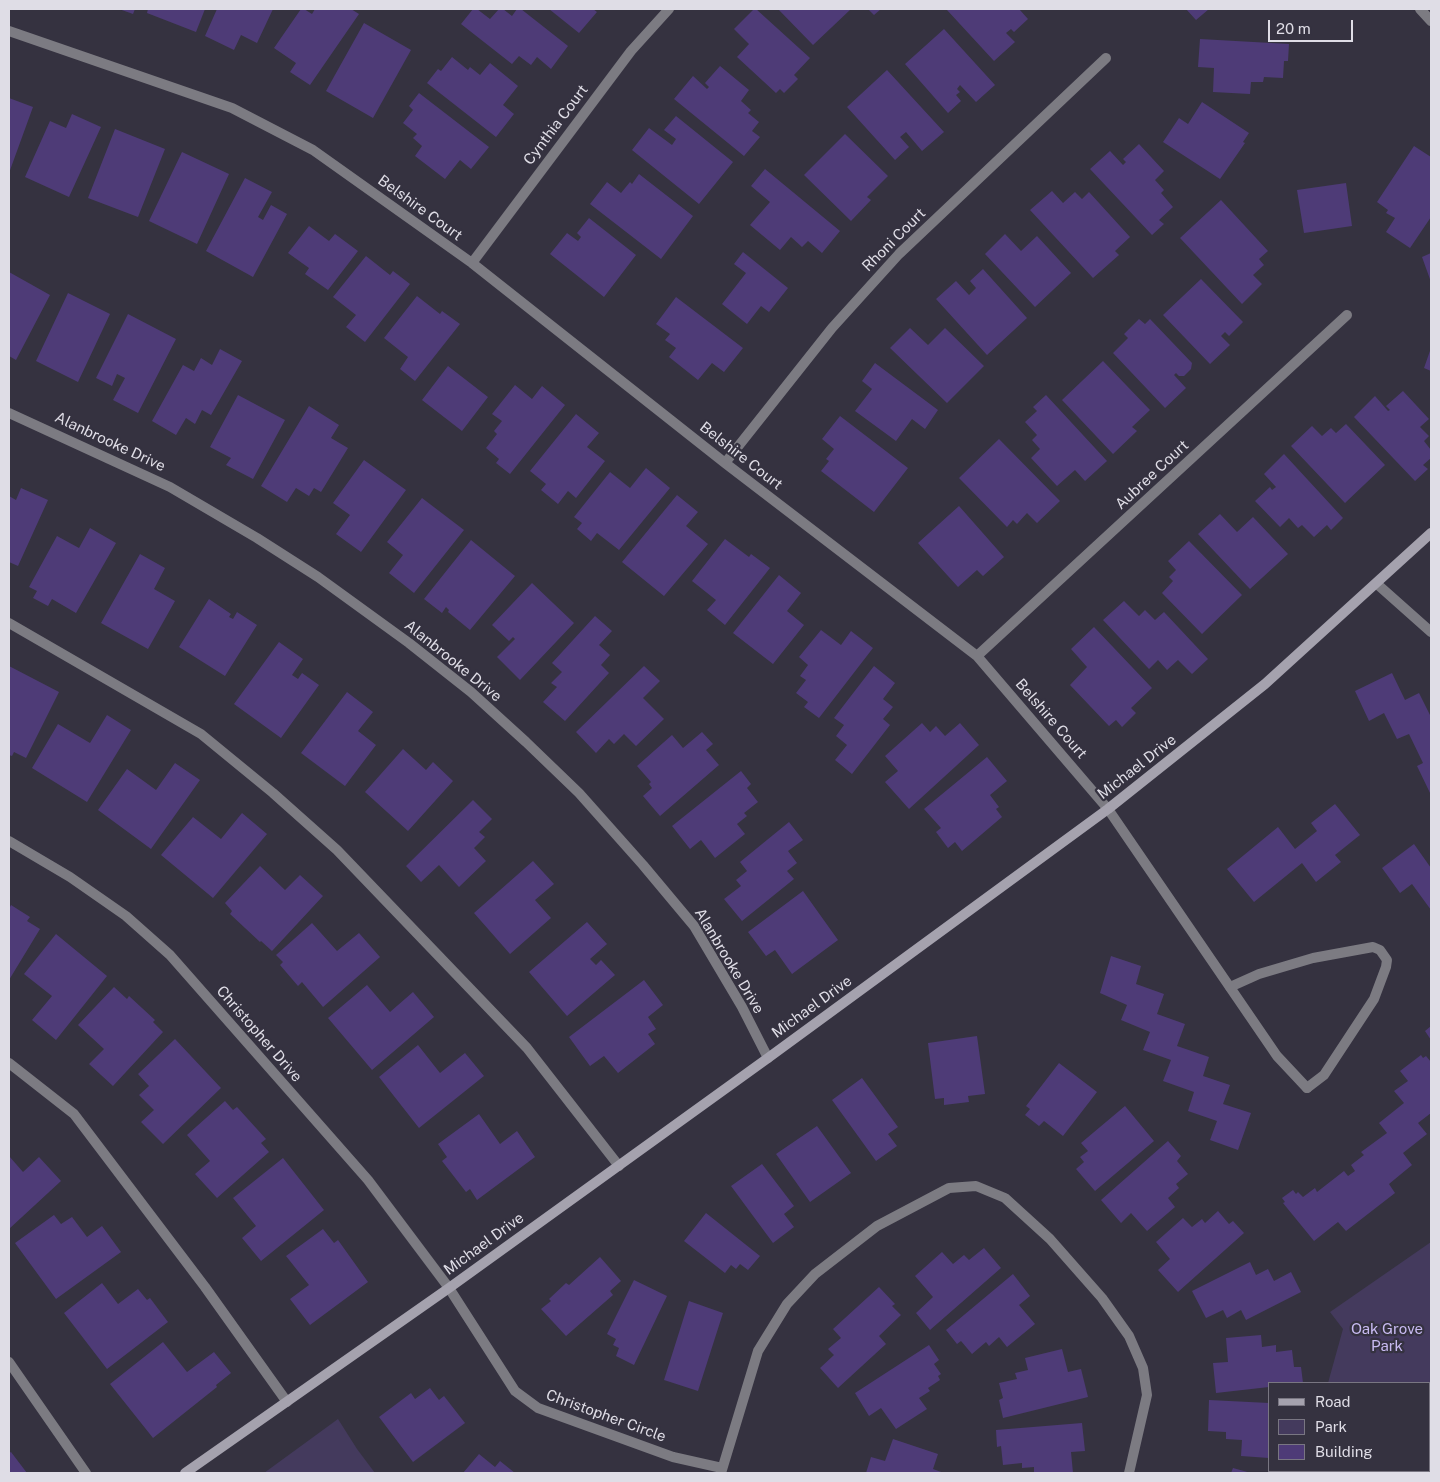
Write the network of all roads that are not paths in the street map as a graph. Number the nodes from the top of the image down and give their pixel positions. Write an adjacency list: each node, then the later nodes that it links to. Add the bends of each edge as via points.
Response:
1 (669, 9): 6 (street, Cynthia Court, via 631,51)
2 (1420, 9): 3 (street)
3 (1431, 20)
4 (9, 31): 6 (street, Belshire Court, via 232,108 313,150)
5 (1106, 58): 9 (street, Rhoni Court, via 899,254 832,328)
6 (472, 263): 9 (street, Belshire Court)
7 (1347, 315): 14 (street, Aubree Court)
8 (9, 413): 18 (street, Alanbrooke Drive, via 170,486 257,538 318,577 471,692 579,793 694,926)
9 (725, 463): 14 (street, Belshire Court)
10 (1431, 533): 11 (street, Michael Drive)
11 (1377, 584): 13 (street); 15 (street, Michael Drive, via 1265,684)
12 (9, 623): 20 (street, via 201,734 337,850 527,1048)
13 (1431, 632)
14 (977, 656): 15 (street, Belshire Court)
15 (1108, 809): 17 (street, Belshire Court); 18 (street, Michael Drive)
16 (9, 842): 21 (street, Christopher Drive, via 70,877 126,916 170,956 368,1180)
17 (1230, 987): 17 (street, Belshire Court, via 1277,1056 1307,1088 1324,1075 1374,999 1387,960 1380,950 1373,947 1313,958 1259,974)
18 (768, 1058): 20 (street, Michael Drive)
19 (9, 1063): 23 (street, via 74,1114)
20 (618, 1166): 21 (street, Michael Drive)
21 (449, 1288): 23 (street, Michael Drive); 24 (street, Christopher Circle, via 515,1391 538,1408 673,1457)
22 (9, 1362): 25 (street)
23 (287, 1402): 26 (street, Michael Drive)
24 (722, 1471): 27 (street, Christopher Circle, via 758,1351 786,1304 815,1274 877,1226 949,1188 976,1186 1005,1198 1050,1240 1102,1298 1130,1336 1143,1368 1147,1395)
25 (86, 1473)
26 (185, 1473)
27 (1130, 1473)

